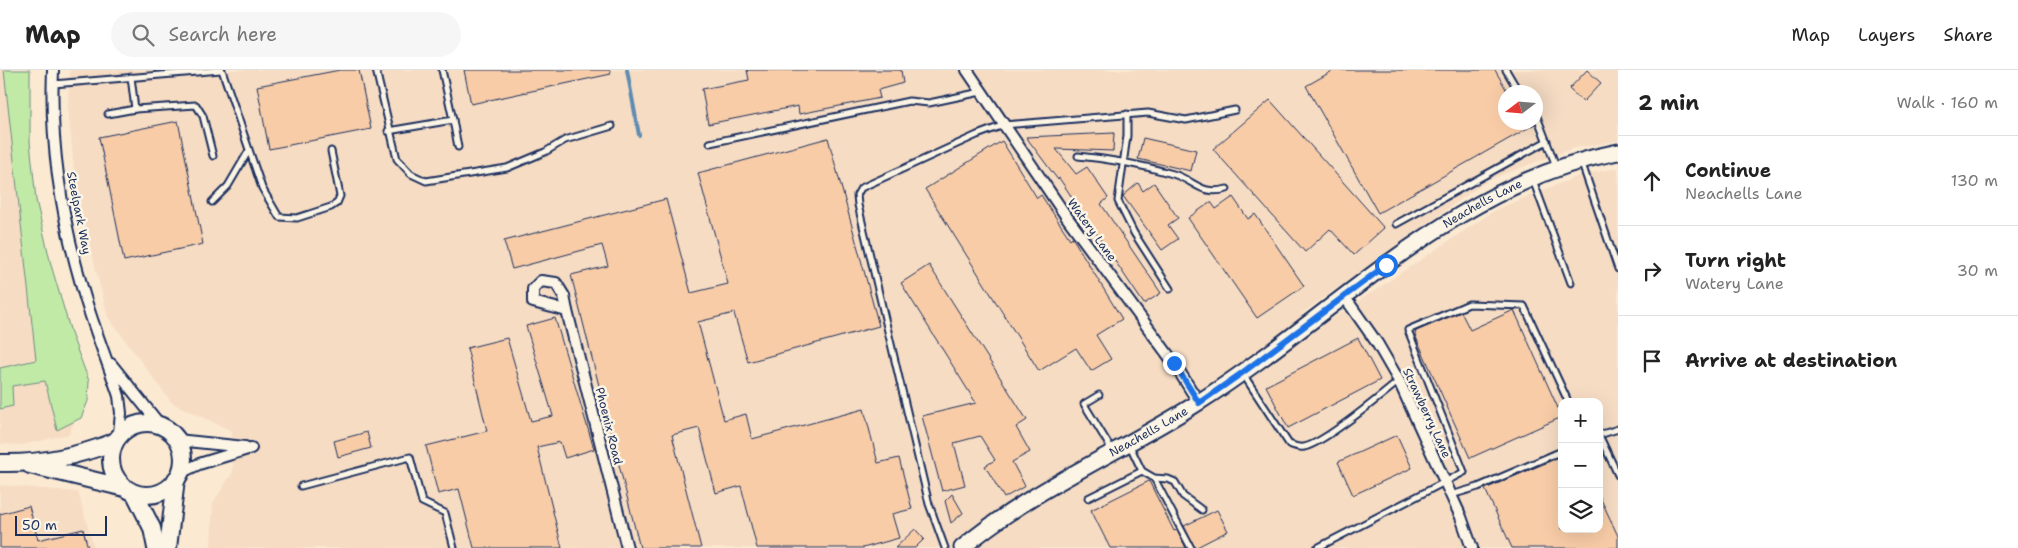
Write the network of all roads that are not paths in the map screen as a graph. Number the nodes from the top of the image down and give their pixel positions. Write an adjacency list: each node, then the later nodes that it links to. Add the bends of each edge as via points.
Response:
1 (53, 70): 8 (street, Steelpark Way)
2 (222, 70): 7 (lane); 24 (lane)
3 (376, 70): 18 (lane)
4 (442, 70): 15 (lane)
5 (967, 70): 10 (street, Watery Lane)
6 (1506, 70): 9 (lane)
7 (132, 78): 8 (lane); 11 (lane)
8 (53, 84): 40 (street, Steelpark Way, via 56,151 64,208 80,280)
9 (1515, 85)
10 (981, 92): 16 (street, Watery Lane); 21 (lane, via 928,103 909,101)
11 (135, 109): 13 (lane); 26 (lane, via 196,105 201,111)
12 (1235, 110): 14 (lane, via 1186,120 1148,113)
13 (108, 114)
14 (1127, 114): 16 (lane); 29 (lane)
15 (453, 120): 18 (lane); 22 (lane)
16 (1004, 125): 45 (street, Watery Lane, via 1174,363); 70 (lane, via 862,188 857,195 929,504)
17 (612, 126): 18 (lane, via 564,140 507,168 426,180 404,168 393,149)
18 (388, 130)
19 (1543, 130): 20 (lane)
20 (1547, 140): 30 (lane); 34 (lane)
21 (710, 143)
22 (458, 148)
23 (330, 151): 24 (lane, via 340,196 337,203 297,218 284,219 268,200)
24 (248, 152): 33 (lane, via 228,186)
25 (1618, 152): 28 (street, Neachells Lane)
26 (213, 156)
27 (1078, 156): 29 (lane)
28 (1581, 161): 30 (street, Neachells Lane); 35 (lane)
29 (1122, 162): 32 (lane, via 1175,174 1206,191); 37 (lane, via 1118,201 1134,233)
30 (1557, 169): 31 (street, Neachells Lane)
31 (1532, 178): 36 (lane); 38 (street, Neachells Lane, via 1462,213)
32 (1227, 189)
33 (212, 202)
34 (1396, 224)
35 (1618, 269)
36 (1571, 283)
37 (1170, 289)
38 (1344, 296): 41 (street, Neachells Lane); 42 (street, Strawberry Lane)
39 (567, 311): 69 (street, Phoenix Road)
40 (106, 357): 46 (street, Steelpark Way); 48 (street, Steelpark Way, via 119,396 121,413)
41 (1242, 373): 42 (lane, via 1289,444 1296,447 1312,444 1372,404); 45 (street, Neachells Lane)
42 (1399, 381): 59 (street, Strawberry Lane)
43 (1099, 395): 51 (lane, via 1084,404)
44 (1567, 398): 59 (lane, via 1524,306 1469,304 1408,330 1464,472)
45 (1199, 403): 50 (street, Neachells Lane)
46 (160, 424): 48 (main road, via 145,422 131,425); 49 (main road)
47 (1618, 429): 56 (lane, via 1599,435)
48 (116, 438): 54 (main road, via 85,452); 61 (main road, via 111,452 112,465 117,479)
49 (177, 440): 57 (main road, via 182,452); 57 (street, via 251,448 199,464)
50 (1129, 444): 51 (street, Neachells Lane); 55 (lane)
51 (1113, 452): 65 (street, Neachells Lane, via 1020,506)
52 (1558, 453): 62 (lane)
53 (0, 463): 54 (main road)
54 (23, 464): 61 (main road)
55 (1142, 471): 58 (lane); 63 (lane)
56 (1618, 475)
57 (177, 477): 61 (main road, via 165,490 149,496); 67 (main road)
58 (1154, 478): 64 (lane, via 1175,482 1183,496); 71 (lane)
59 (1444, 481): 62 (street, Strawberry Lane); 72 (lane)
60 (301, 486): 68 (lane, via 410,457 422,502 445,513)
61 (130, 491): 66 (main road, via 152,528)
62 (1451, 495): 73 (street, Strawberry Lane)
63 (1088, 498)
64 (1202, 510)
65 (969, 546)
66 (156, 548)
67 (168, 548)
68 (454, 548)
69 (627, 548)
70 (945, 548)
71 (1191, 548)
72 (1317, 548)
73 (1472, 548)

